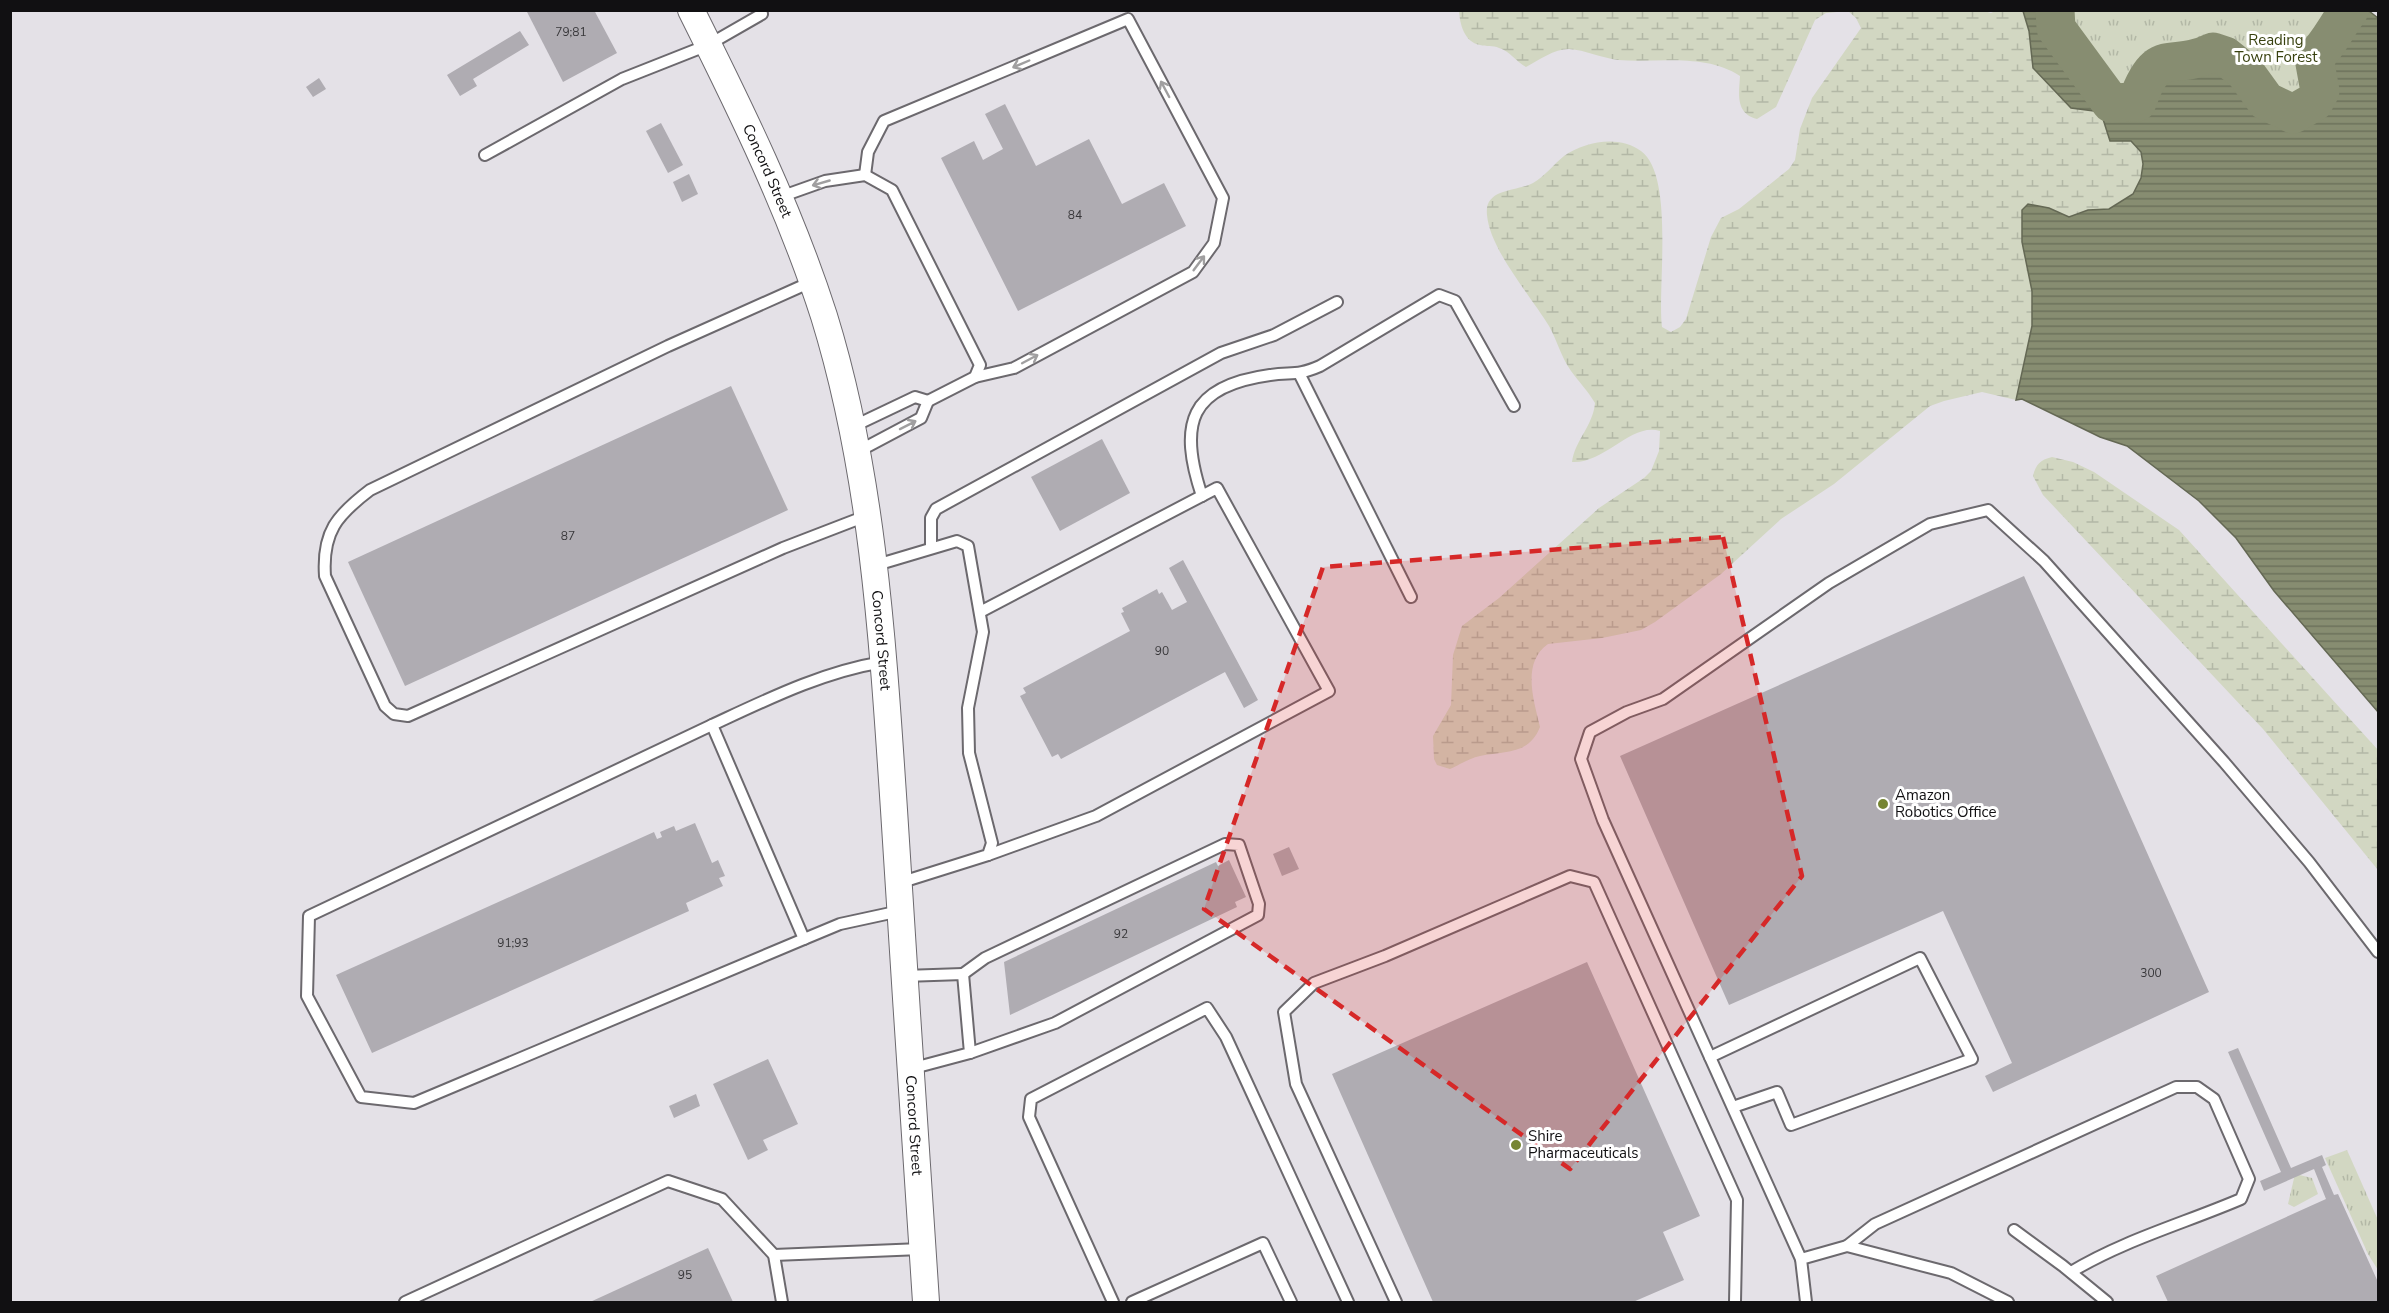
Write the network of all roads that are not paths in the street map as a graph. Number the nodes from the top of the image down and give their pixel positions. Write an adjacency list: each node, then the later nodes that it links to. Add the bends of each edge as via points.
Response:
1 (691, 10): 3 (street, Concord Street)
2 (763, 12): 3 (lane)
3 (708, 45): 4 (lane, via 622,79); 6 (street, Concord Street)
4 (485, 155)
5 (865, 175): 6 (lane, one-way to 6, via 825,181); 10 (lane, via 892,190 902,205 980,364); 10 (lane, one-way to 5, via 1014,368 1193,272 1214,243 1223,198 1128,19 884,121 867,152)
6 (780, 197): 7 (street, Concord Street)
7 (811, 282): 13 (street, Concord Street); 16 (lane, via 668,346 370,490 339,516 326,544 325,576 385,706 394,714 408,716 783,548)
8 (1337, 302): 17 (lane, via 1274,336 1221,353 936,509 931,518)
9 (1300, 375): 12 (lane, via 1439,295 1455,301); 15 (lane, via 1273,375 1226,386 1194,413 1189,451); 19 (lane)
10 (975, 377): 11 (lane)
11 (928, 401): 13 (lane, via 915,397); 14 (lane, one-way to 11, via 921,418)
12 (1514, 406)
13 (852, 427): 14 (street, Concord Street)
14 (857, 452): 16 (street, Concord Street)
15 (1202, 496): 20 (lane); 23 (lane, via 1217,488 1329,691 1096,816)
16 (867, 516): 18 (street, Concord Street)
17 (931, 548): 18 (lane); 20 (lane, via 957,541 968,546)
18 (873, 566): 21 (street, Concord Street)
19 (1411, 597)
20 (980, 612): 23 (lane, via 984,632 968,708 969,753 992,843)
21 (883, 662): 22 (lane, via 853,667 788,689); 24 (street, Concord Street)
22 (712, 724): 26 (lane); 26 (lane, via 309,916 307,996 361,1097 414,1103)
23 (988, 855): 24 (lane)
24 (899, 883): 25 (street, Concord Street)
25 (901, 911): 26 (lane, via 840,924); 29 (street, Concord Street)
26 (804, 939)
27 (2379, 952): 31 (lane, via 2224,762 2044,561 1988,510 1930,524 1829,583 1662,699 1590,732 1581,759 1603,820)
28 (963, 974): 29 (lane); 30 (lane); 30 (lane, via 985,958 1226,844 1239,845 1259,904 1258,915 1055,1023)
29 (904, 976): 32 (street, Concord Street)
30 (970, 1053): 32 (lane)
31 (1710, 1057): 33 (lane); 33 (lane, via 1920,958 1972,1059 1791,1125 1777,1092)
32 (910, 1069): 36 (street, Concord Street)
33 (1733, 1107): 38 (lane)
34 (2014, 1230): 39 (lane)
35 (1847, 1246): 38 (lane); 39 (lane, via 1875,1224 2176,1087 2197,1088 2214,1099 2249,1179 2241,1199 2103,1253); 50 (lane, via 1951,1272)
36 (922, 1249): 37 (lane); 42 (street, Concord Street)
37 (774, 1255): 40 (lane, via 722,1198 668,1181); 41 (lane)
38 (1801, 1258): 49 (lane)
39 (2071, 1272): 51 (lane)
40 (405, 1302)
41 (782, 1302)
42 (926, 1302)
43 (1113, 1302): 46 (lane, via 1029,1117 1031,1099 1207,1008 1226,1037)
44 (1132, 1302): 45 (lane, via 1263,1243)
45 (1291, 1302)
46 (1348, 1302)
47 (1396, 1302): 48 (lane, via 1296,1084 1284,1012 1314,983 1570,876 1594,882 1737,1200)
48 (1735, 1302)
49 (1806, 1302)
50 (2008, 1302)
51 (2107, 1302)

